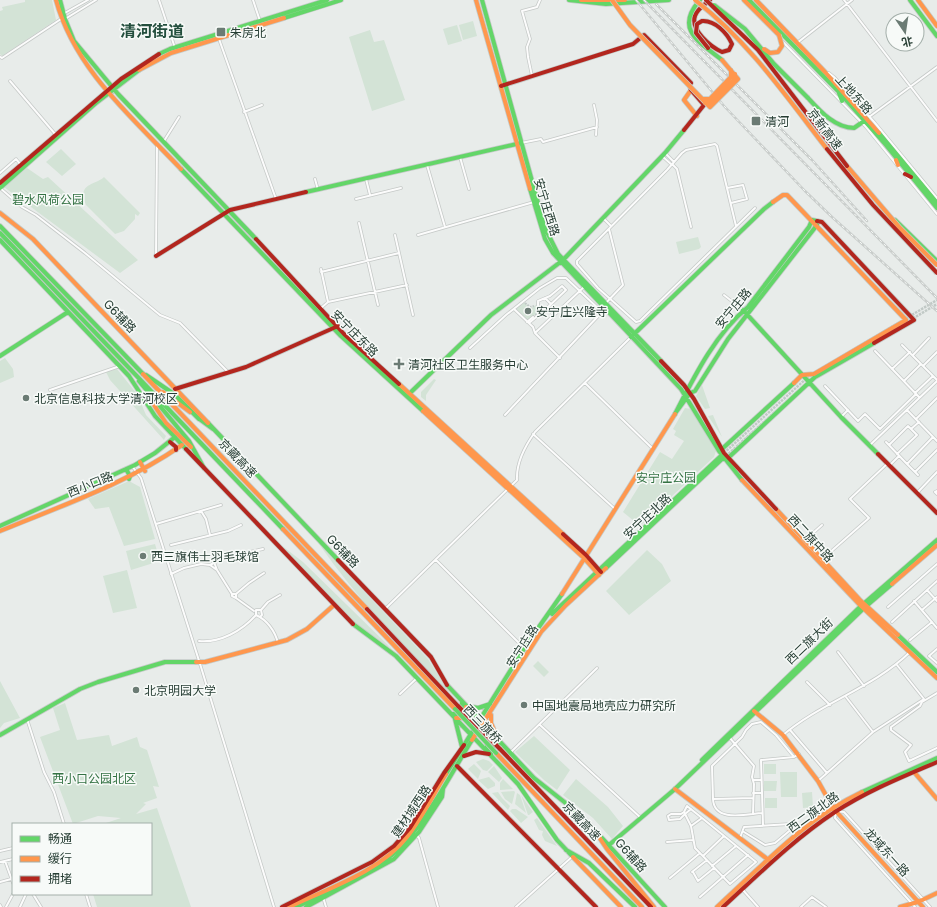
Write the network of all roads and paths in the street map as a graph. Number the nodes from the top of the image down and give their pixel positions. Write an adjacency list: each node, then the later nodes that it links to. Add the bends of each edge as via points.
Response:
1 (56, 0): 29 (main road)
2 (60, 0): 29 (main road)
3 (88, 0): 29 (street)
4 (96, 0): 29 (street)
5 (159, 0): 36 (street)
6 (253, 0): 30 (street)
7 (327, 0): 30 (main road)
8 (340, 0): 33 (main road)
9 (476, 0): 43 (main road, 安宁庄西路)
10 (482, 0): 43 (main road, 安宁庄西路)
11 (540, 0): 41 (street, via 537,7 522,11 530,39 527,47)
12 (568, 0): 16 (main road, via 591,4)
13 (581, 0): 15 (main road)
14 (612, 0): 49 (main road, bridge, via 630,25)
15 (625, 0)
16 (669, 0)
17 (695, 0): 114 (main road, 京新高速, bridge, via 733,33 761,63 854,183)
18 (700, 0): 37 (main road, bridge, via 691,8 687,24 693,35)
19 (706, 0): 34 (main road, bridge, via 736,21); 92 (main road, 京新高速, bridge, via 741,32 772,66 841,158)
20 (710, 0): 37 (main road, bridge, via 695,13 694,25 698,31 717,50 724,52 729,50 732,44 729,38 707,20 697,24 696,33)
21 (744, 0): 34 (main road, bridge, via 779,35 782,46 778,52 770,53); 50 (street)
22 (749, 0): 47 (main road, 上地东路)
23 (756, 0): 35 (main road, 上地东路)
24 (844, 0): 28 (street)
25 (852, 0): 28 (street)
26 (910, 0): 32 (main road)
27 (918, 0): 31 (main road)
28 (847, 4): 35 (street); 44 (street)
29 (63, 17): 38 (street); 45 (main road, 安宁庄东路, via 74,41); 48 (main road, 安宁庄东路, via 80,58)
30 (260, 21): 36 (main road)
31 (937, 26)
32 (937, 36)
33 (219, 38): 45 (main road, via 155,60); 53 (street)
34 (753, 38): 56 (main road, bridge, via 774,64 840,126 854,128)
35 (797, 43): 56 (main road, 上地东路)
36 (175, 48): 45 (main road, via 153,56 137,66)
37 (708, 48): 40 (main road, bridge)
38 (0, 57)
39 (937, 67): 44 (street)
40 (730, 68): 49 (main road, bridge, via 731,77 710,99); 49 (main road, bridge, via 738,77 737,81 712,106)
41 (532, 76): 43 (main road); 46 (main road, via 633,44 644,35 690,83)
42 (10, 81): 60 (street)
43 (503, 85): 63 (main road, 安宁庄西路)
44 (911, 86): 56 (street); 57 (street)
45 (113, 88): 48 (main road); 61 (main road, 安宁庄东路)
46 (691, 90): 54 (main road, via 684,100); 54 (main road, via 704,105)
47 (838, 91): 50 (main road); 56 (main road, 上地东路)
48 (108, 92): 60 (main road); 62 (main road, 安宁庄东路); 77 (main road)
49 (703, 101)
50 (842, 101): 56 (street)
51 (262, 105): 53 (street)
52 (594, 105): 58 (street)
53 (244, 112): 83 (street)
54 (697, 116): 64 (main road)
55 (179, 117): 61 (street)
56 (865, 120): 66 (main road, 上地东路); 70 (street); 86 (main road, 上地东路)
57 (937, 121)
58 (597, 128): 59 (street); 63 (street, via 543,142 541,139)
59 (596, 134)
60 (56, 135): 69 (main road)
61 (164, 141): 89 (main road, 安宁庄东路)
62 (157, 142): 91 (main road, 安宁庄东路); 109 (street)
63 (519, 144): 65 (main road); 85 (main road, 安宁庄西路); 111 (main road, 安宁庄西路, via 545,228)
64 (664, 154): 68 (street); 94 (main road)
65 (460, 157): 67 (main road); 80 (street)
66 (896, 157): 70 (main road); 73 (main road, 上地东路)
67 (427, 164): 74 (main road); 101 (street)
68 (673, 164): 79 (street, via 686,150 716,144); 99 (street); 102 (street, via 677,169)
69 (21, 165): 71 (street, via 16,159); 76 (main road)
70 (898, 165): 72 (street)
71 (0, 173)
72 (905, 174): 73 (main road); 86 (street)
73 (911, 177): 86 (main road, 上地东路)
74 (366, 178): 81 (main road); 82 (street)
75 (315, 179): 81 (street)
76 (0, 183)
77 (0, 188): 158 (street, via 160,315 180,324)
78 (401, 188): 82 (street)
79 (727, 188): 87 (street); 87 (street, via 743,185 747,199)
80 (469, 189)
81 (318, 190): 83 (main road)
82 (370, 196): 84 (street)
83 (276, 199): 89 (main road)
84 (356, 199)
85 (534, 202): 101 (street); 111 (main road, 安宁庄西路, via 545,239)
86 (935, 202): 93 (street)
87 (730, 203): 100 (street)
88 (755, 208): 100 (street)
89 (230, 210): 91 (main road); 128 (main road, 安宁庄东路)
90 (0, 213): 166 (main road, G6辅路, via 33,240)
91 (226, 213): 109 (main road); 140 (main road, 安宁庄东路)
92 (888, 214): 112 (main road, bridge); 113 (main road, 京新高速, bridge)
93 (937, 214)
94 (604, 218): 99 (street); 111 (main road)
95 (812, 220): 97 (main road); 131 (main road, 安宁庄路, via 748,307); 141 (main road, via 822,222 914,320); 143 (main road, via 787,195 778,198 758,214)
96 (359, 223): 110 (street)
97 (817, 225): 135 (main road, 安宁庄路); 141 (main road, via 847,260 906,320)
98 (0, 226): 156 (main road, 京藏高速)
99 (611, 226): 103 (street)
100 (736, 226): 123 (street, via 640,321 636,322)
101 (445, 227): 106 (street)
102 (691, 227)
103 (609, 229): 123 (street, via 623,285); 123 (street, via 577,261)
104 (0, 234): 155 (main road, 京藏高速)
105 (395, 235): 108 (street)
106 (418, 235)
107 (0, 240): 133 (main road)
108 (399, 253): 110 (street); 115 (street)
109 (156, 256)
110 (368, 260): 118 (street); 124 (street, via 321,270)
111 (562, 261): 116 (main road, 安宁庄西路); 127 (main road); 168 (main road, via 491,315)
112 (937, 261)
113 (937, 265)
114 (937, 273)
115 (407, 285): 118 (street); 136 (street)
116 (584, 287): 119 (street); 127 (main road, 安宁庄西路)
117 (558, 289): 120 (street); 120 (street, via 562,286 566,290); 122 (street)
118 (375, 292): 124 (street); 126 (street)
119 (580, 292): 130 (street, via 566,278 557,278); 134 (street); 137 (street)
120 (562, 293): 125 (street)
121 (724, 295): 131 (street)
122 (546, 298): 125 (street); 132 (street, via 538,301)
123 (611, 299): 127 (street)
124 (328, 302): 128 (street)
125 (551, 304): 129 (street)
126 (378, 305)
127 (605, 306): 134 (street); 143 (main road, 西二旗中路)
128 (321, 308): 140 (main road, 安宁庄东路)
129 (547, 308): 132 (street); 137 (street)
130 (514, 309): 139 (street); 146 (street)
131 (743, 310): 135 (main road); 170 (main road, 安宁庄路, via 710,352)
132 (542, 311): 139 (street)
133 (68, 312): 151 (main road); 154 (main road)
134 (602, 312): 152 (street)
135 (747, 314): 159 (main road); 170 (main road, 安宁庄路, via 695,391)
136 (413, 315)
137 (554, 316): 142 (street)
138 (533, 317): 139 (street)
139 (528, 323): 142 (street)
140 (336, 327): 158 (main road); 168 (main road, 安宁庄东路); 208 (main road, 安宁庄东路)
141 (897, 328): 159 (main road, via 814,374); 164 (main road, via 816,377)
142 (535, 333): 152 (street)
143 (633, 336): 162 (street); 170 (main road, 西二旗中路)
144 (929, 338): 150 (street)
145 (902, 345): 148 (street)
146 (470, 348)
147 (875, 351): 157 (street)
148 (910, 352): 150 (street); 157 (street)
149 (937, 352): 153 (street)
150 (912, 355): 153 (street)
151 (0, 356)
152 (560, 358): 175 (street)
153 (922, 365): 160 (street); 161 (street)
154 (120, 366): 167 (street); 183 (main road, via 133,380 152,413)
155 (127, 366): 200 (main road, via 189,441); 281 (main road, 京藏高速, via 359,611)
156 (139, 369): 163 (main road, 京藏高速); 177 (main road, via 174,394)
157 (892, 369): 161 (street)
158 (228, 373): 166 (main road)
159 (802, 375): 164 (main road); 194 (main road)
160 (936, 378): 169 (street); 171 (street)
161 (904, 381): 169 (street)
162 (585, 383): 182 (street); 191 (street)
163 (152, 384): 177 (main road); 281 (main road, 京藏高速)
164 (810, 384): 176 (main road); 194 (main road)
165 (824, 386): 173 (street)
166 (175, 389): 180 (main road, G6辅路)
167 (50, 390)
168 (410, 393): 208 (main road, 安宁庄东路)
169 (916, 393): 171 (street); 173 (street, via 880,429 865,414 858,421)
170 (688, 394): 191 (main road, 安宁庄路); 194 (main road, 西二旗中路)
171 (919, 397): 174 (street)
172 (937, 398): 178 (street)
173 (848, 410): 176 (street)
174 (907, 410): 178 (street); 190 (street)
175 (504, 415)
176 (841, 417): 190 (main road)
177 (199, 419): 180 (main road)
178 (916, 419): 179 (street)
179 (919, 422): 181 (street); 184 (street)
180 (213, 429): 248 (main road, G6辅路)
181 (911, 429): 189 (street, via 908,426); 195 (street, via 917,435)
182 (533, 434): 208 (street, via 516,471 517,480); 213 (street)
183 (175, 437): 186 (main road, 西小口路); 188 (main road)
184 (933, 437): 185 (street); 197 (street)
185 (937, 441)
186 (168, 442): 192 (main road, via 176,447); 196 (main road, 西小口路)
187 (886, 442): 189 (street)
188 (182, 445): 192 (main road, 西小口路); 200 (main road)
189 (889, 445): 195 (street)
190 (869, 446): 198 (main road)
191 (653, 449): 213 (main road, 安宁庄路)
192 (176, 450): 202 (main road, 西小口路)
193 (937, 450): 203 (street)
194 (724, 455): 229 (main road, 西二旗中路); 234 (main road, 安宁庄北路)
195 (898, 455): 197 (street); 198 (street)
196 (141, 462): 199 (main road, 西小口路); 202 (main road, via 143,470)
197 (907, 464): 203 (street)
198 (888, 465): 210 (main road); 229 (street, via 850,499 869,518)
199 (132, 466): 201 (main road, 西小口路); 205 (street)
200 (204, 468): 245 (main road)
201 (125, 469): 207 (main road, via 130,476); 218 (main road, 西小口路)
202 (146, 471): 205 (main road, 西小口路)
203 (915, 472): 206 (street)
204 (937, 472): 210 (street)
205 (139, 474): 207 (main road, 西小口路); 216 (street)
206 (918, 475)
207 (129, 479): 220 (main road, 西小口路)
208 (509, 488): 227 (main road, 安宁庄东路); 228 (street)
209 (937, 490): 211 (street)
210 (917, 493): 215 (main road)
211 (937, 494)
212 (221, 505): 214 (street)
213 (615, 509): 227 (main road, 安宁庄路)
214 (201, 511): 216 (street); 222 (street)
215 (937, 513)
216 (156, 524): 236 (street)
217 (822, 525): 221 (street)
218 (0, 526)
219 (241, 526): 222 (street)
220 (0, 531)
221 (813, 533)
222 (210, 535): 224 (street)
223 (937, 540): 246 (main road, 西二旗大街)
224 (171, 545)
225 (937, 545): 246 (main road, 西二旗大街)
226 (263, 549): 230 (street)
227 (585, 557): 234 (main road, 安宁庄东路); 254 (main road, 安宁庄路)
228 (436, 560): 248 (street); 261 (street)
229 (821, 561): 246 (main road, 西二旗中路)
230 (214, 562): 232 (street); 233 (street)
231 (937, 564): 247 (street)
232 (210, 565): 233 (street); 236 (street, via 193,565)
233 (217, 570): 239 (street)
234 (599, 572): 254 (main road, 安宁庄路); 261 (main road, 安宁庄路, via 556,615)
235 (264, 573): 240 (street)
236 (171, 574): 265 (street)
237 (937, 581): 238 (street)
238 (927, 590): 243 (street); 244 (street)
239 (232, 594): 240 (street); 242 (street)
240 (236, 594): 242 (street)
241 (280, 595): 249 (street)
242 (236, 598): 251 (street)
243 (936, 599): 250 (street)
244 (914, 601): 250 (street); 255 (street)
245 (334, 605): 260 (main road, via 304,632); 270 (main road, via 357,628 393,653)
246 (864, 606): 264 (main road, 西二旗中路); 269 (main road, 西二旗中路); 282 (main road, 西二旗大街)
247 (888, 607)
248 (385, 609): 277 (main road, G6辅路, via 431,657 445,683)
249 (261, 610): 251 (street); 253 (street)
250 (922, 610): 256 (street)
251 (254, 611): 252 (street)
252 (256, 615): 253 (street); 259 (street, via 248,625 220,639)
253 (260, 616): 260 (street)
254 (546, 620): 261 (main road, 安宁庄路)
255 (892, 622)
256 (932, 622): 257 (street); 258 (street)
257 (937, 628)
258 (910, 640)
259 (199, 641)
260 (278, 643): 265 (main road)
261 (528, 649): 278 (main road, 安宁庄路); 283 (main road, 安宁庄路)
262 (937, 649): 266 (street, via 930,656)
263 (838, 652): 273 (street)
264 (910, 652): 267 (street); 271 (main road, 西二旗中路)
265 (200, 663): 285 (main road, via 165,662 98,682 80,689); 375 (street)
266 (937, 663)
267 (896, 665): 273 (street); 289 (street, via 924,699)
268 (598, 668): 287 (street)
269 (937, 672)
270 (417, 678): 275 (street); 284 (main road)
271 (937, 678)
272 (807, 682): 280 (street)
273 (864, 686): 276 (street)
274 (937, 693): 298 (street, via 924,700 920,706 891,727 891,730 911,745 905,752 909,760)
275 (400, 694)
276 (846, 696): 280 (street); 289 (street)
277 (461, 701): 279 (main road, G6辅路); 284 (main road, via 462,710)
278 (492, 702): 279 (main road, via 488,706 478,708); 286 (main road, 安宁庄路)
279 (465, 705): 284 (main road, via 466,714 460,718); 286 (main road, G6辅路)
280 (830, 705): 288 (street)
281 (457, 708): 299 (main road, 西三旗桥, bridge); 301 (main road, 西三旗桥, bridge)
282 (754, 710): 291 (main road, 龙域东一路); 293 (main road, 西二旗大街); 308 (main road, 西二旗大街)
283 (492, 711): 286 (main road, 安宁庄路); 294 (main road, via 491,723)
284 (452, 715): 292 (main road); 297 (main road)
285 (27, 719): 290 (main road); 331 (street)
286 (482, 723): 292 (main road, 建材城西路); 294 (main road, G6辅路)
287 (540, 725): 302 (street); 329 (street)
288 (790, 730): 291 (street); 314 (street)
289 (873, 732): 314 (street)
290 (0, 735)
291 (783, 735): 303 (main road, 龙域东一路)
292 (473, 737): 297 (main road, 建材城西路); 300 (main road); 306 (main road, 建材城西路)
293 (728, 737): 295 (street); 308 (main road, 西二旗大街)
294 (498, 740): 296 (main road, G6辅路); 300 (main road, via 493,739 487,744)
295 (735, 744): 305 (street, via 752,724 759,722 776,735); 311 (street); 322 (street, via 712,766)
296 (503, 745): 302 (main road, G6辅路); 304 (main road, via 498,744 492,748)
297 (461, 748): 335 (main road, 建材城西路); 376 (main road, 建材城西路, via 410,828 394,846 376,860)
298 (937, 748)
299 (500, 749): 387 (main road, 京藏高速)
300 (488, 752): 304 (main road)
301 (496, 753): 386 (main road, 京藏高速)
302 (510, 753): 334 (main road, G6辅路, via 538,781 576,810)
303 (799, 754): 305 (street); 317 (main road, 龙域东一路)
304 (492, 757): 306 (main road, via 476,752 466,754); 344 (main road, via 522,788)
305 (794, 757): 312 (street, via 763,759)
306 (462, 758): 310 (main road, 建材城西路)
307 (937, 758): 325 (main road, 西二旗北路)
308 (700, 762): 318 (main road, 西二旗大街)
309 (937, 762): 313 (main road, 西二旗北路)
310 (457, 766): 335 (main road, 建材城西路); 356 (main road)
311 (754, 766): 312 (street); 315 (street)
312 (761, 766): 316 (street)
313 (914, 772): 323 (main road); 325 (main road, 西二旗北路)
314 (828, 773): 317 (street)
315 (753, 780): 316 (street); 319 (street)
316 (761, 780): 320 (street)
317 (818, 781): 325 (main road, 龙域东一路)
318 (675, 789): 329 (main road, 西二旗大街); 338 (main road)
319 (753, 793): 320 (street); 321 (street)
320 (761, 793): 328 (street)
321 (753, 798): 322 (street); 327 (street)
322 (713, 799): 327 (street, via 715,808 722,814)
323 (937, 799)
324 (691, 809): 326 (street); 326 (street, via 687,806); 330 (street)
325 (834, 809): 353 (main road, 西二旗北路, via 805,828); 369 (street, via 844,812); 370 (main road, 龙域东一路); 396 (street, via 835,818)
326 (684, 813): 326 (street, via 680,819 669,820 668,816 671,814); 333 (street)
327 (753, 813): 328 (street)
328 (762, 813): 332 (street)
329 (641, 818): 341 (main road, 西二旗大街)
330 (702, 818): 333 (street); 337 (street)
331 (64, 823)
332 (763, 825): 336 (street, via 744,827); 336 (street, via 790,824 794,827 775,843 765,845)
333 (691, 826): 339 (street)
334 (593, 828): 341 (main road, G6辅路); 388 (main road)
335 (415, 832): 367 (main road, 建材城西路, via 385,862); 377 (main road, 建材城西路, via 382,860); 381 (street)
336 (744, 832): 338 (street)
337 (724, 836): 342 (street); 349 (street)
338 (740, 838): 353 (main road)
339 (693, 840): 340 (street); 346 (street, via 695,848)
340 (667, 842)
341 (609, 845): 389 (main road, G6辅路)
342 (736, 846): 347 (street); 355 (street)
343 (12, 848): 345 (street)
344 (566, 850): 348 (main road); 385 (main road, via 589,863)
345 (0, 851)
346 (700, 853): 349 (street); 358 (street)
347 (748, 855): 357 (street); 357 (street, via 756,862 730,884)
348 (573, 856): 356 (street); 384 (main road)
349 (703, 856): 351 (street)
350 (12, 859): 352 (street)
351 (707, 860): 355 (street); 355 (street, via 693,872 698,881)
352 (5, 861): 354 (street); 359 (street)
353 (770, 861): 361 (main road, 西二旗北路); 390 (main road, 西二旗北路)
354 (0, 862)
355 (713, 867): 357 (street)
356 (558, 869): 382 (street); 383 (main road)
357 (723, 877): 368 (street)
358 (670, 878)
359 (11, 879): 360 (street)
360 (0, 882)
361 (742, 889): 391 (main road, 西二旗北路); 392 (street)
362 (937, 893): 369 (main road)
363 (12, 895): 371 (street)
364 (26, 895): 372 (street)
365 (33, 895): 373 (street)
366 (86, 895): 374 (street)
367 (322, 896): 378 (main road, 建材城西路); 379 (main road, 建材城西路); 380 (street)
368 (700, 897)
369 (923, 900): 370 (main road); 398 (street)
370 (918, 902): 395 (main road); 397 (main road, 龙域东一路)
371 (6, 907)
372 (20, 907)
373 (41, 907)
374 (90, 907)
375 (274, 907)
376 (282, 907)
377 (289, 907)
378 (296, 907)
379 (306, 907)
380 (326, 907)
381 (438, 907)
382 (516, 907)
383 (596, 907)
384 (621, 907)
385 (635, 907)
386 (642, 907)
387 (651, 907)
388 (654, 907)
389 (665, 907)
390 (717, 907)
391 (723, 907)
392 (758, 907)
393 (801, 907): 394 (street, via 812,897)
394 (826, 907)
395 (900, 907)
396 (916, 907)
397 (923, 907)
398 (930, 907)

